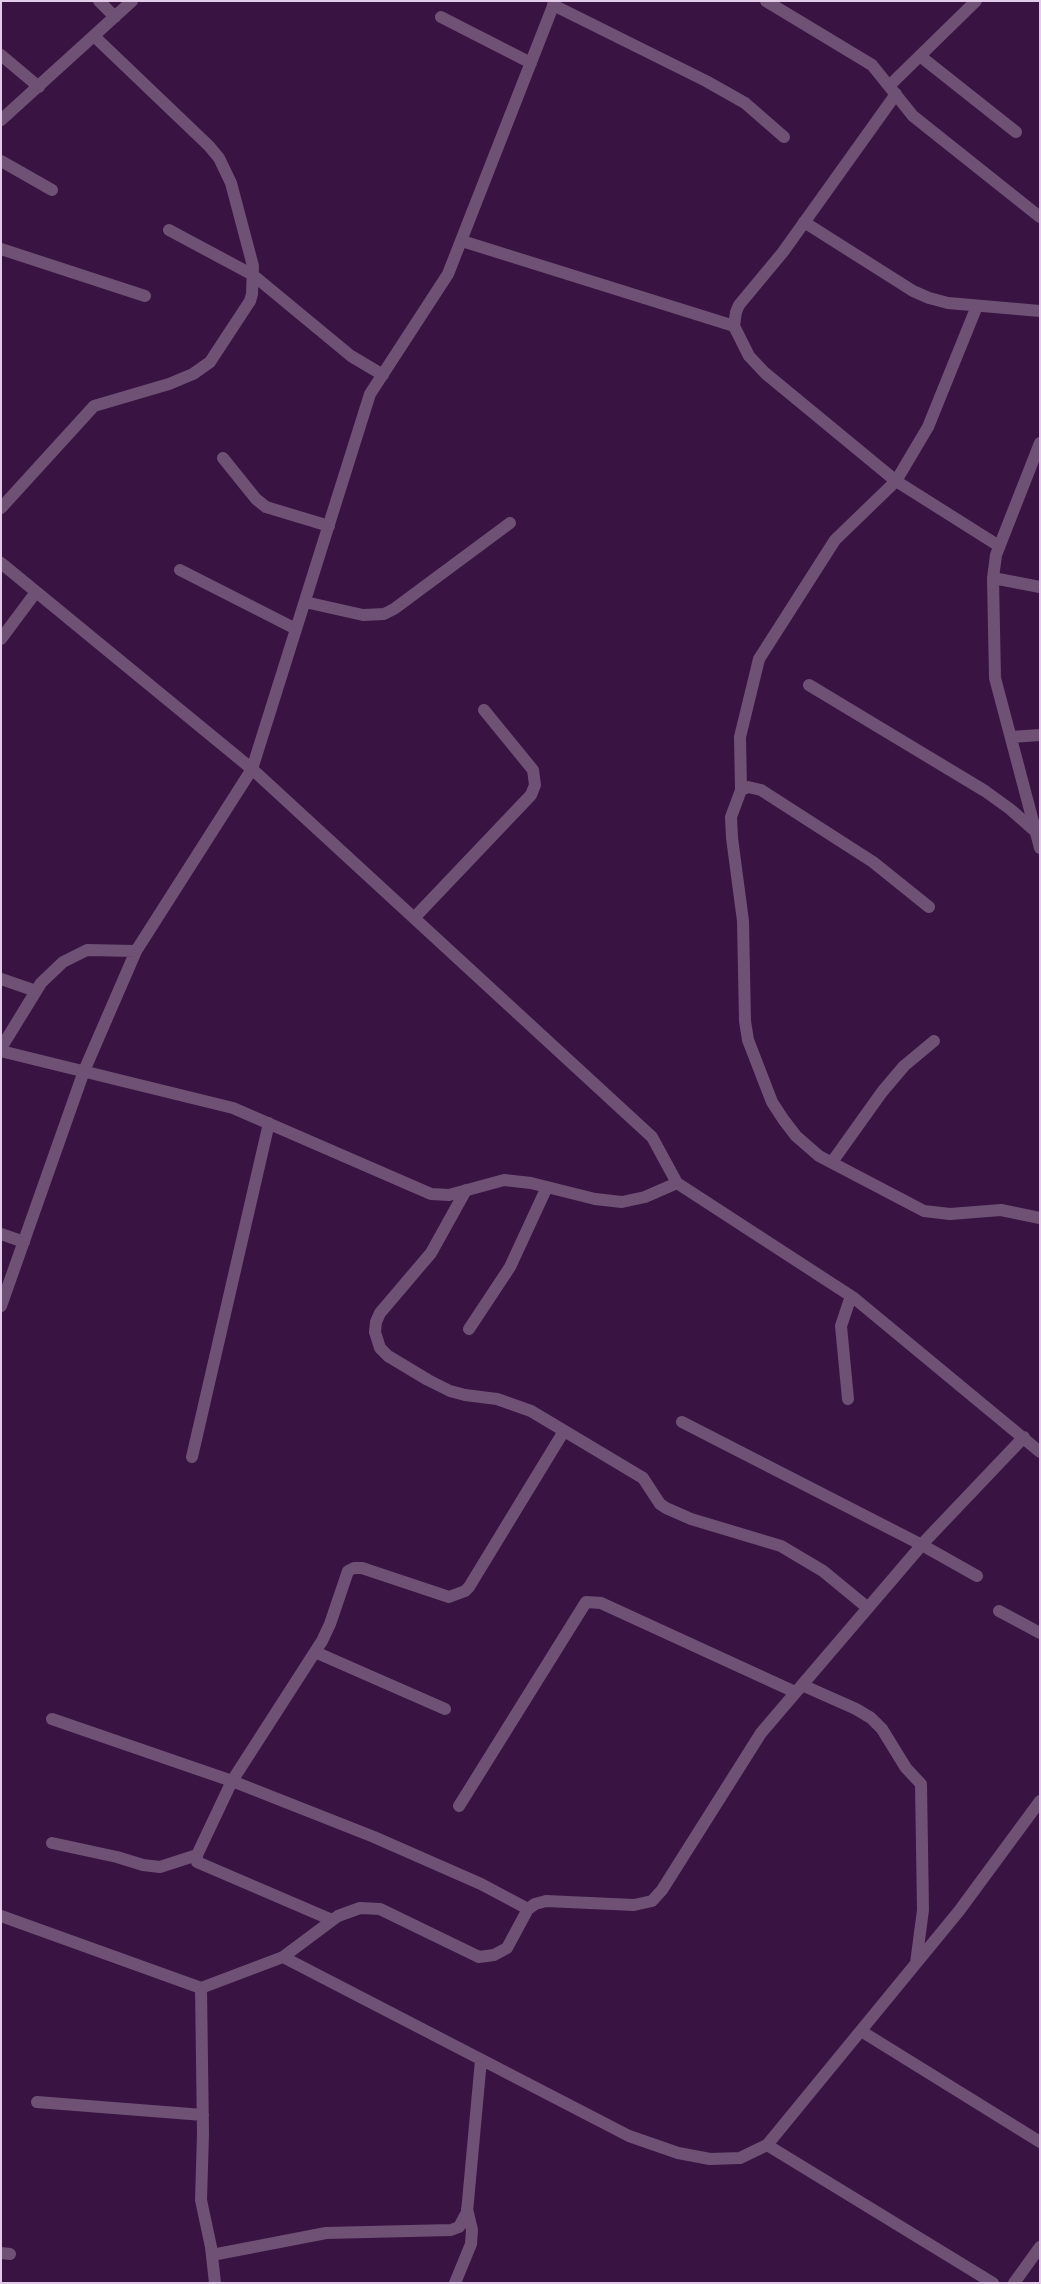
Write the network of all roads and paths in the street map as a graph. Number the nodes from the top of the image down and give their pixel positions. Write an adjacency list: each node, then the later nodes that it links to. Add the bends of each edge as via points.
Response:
1 (100, 1): 7 (street)
2 (132, 1): 7 (street)
3 (766, 1): 13 (street, via 872,65)
4 (976, 1): 10 (street)
5 (554, 3): 11 (street); 16 (street, via 745,103)
6 (441, 17): 11 (street)
7 (115, 18): 8 (street)
8 (95, 37): 12 (street); 24 (street, via 219,158 231,183)
9 (1, 55): 12 (street)
10 (920, 56): 13 (street); 15 (street)
11 (530, 63): 22 (street)
12 (39, 87): 14 (street)
13 (892, 90): 19 (street, via 914,116); 20 (street)
14 (1, 120)
15 (1016, 132)
16 (784, 138)
17 (1, 161): 18 (street)
18 (52, 190)
19 (1040, 218)
20 (804, 222): 26 (street, via 913,291 948,303); 28 (street, via 739,305)
21 (169, 230): 24 (street)
22 (462, 241): 28 (street); 29 (street, via 448,274)
23 (1, 249): 25 (street)
24 (253, 275): 29 (street, via 351,356); 33 (street, via 250,301 210,362 193,374 169,384 94,406)
25 (145, 296)
26 (977, 306): 27 (street); 32 (street, via 928,427)
27 (1040, 311)
28 (734, 326): 32 (street, via 749,356 765,373)
29 (383, 375): 35 (street, via 370,394)
30 (1040, 443): 36 (street)
31 (223, 458): 35 (street, via 266,507)
32 (896, 480): 36 (street); 50 (street, via 835,540 759,660 740,738)
33 (1, 508)
34 (510, 522): 42 (street, via 384,614 363,615)
35 (329, 526): 42 (street)
36 (999, 546): 39 (street)
37 (1, 563): 41 (street)
38 (180, 570): 43 (street)
39 (993, 578): 40 (street); 48 (street, via 995,678)
40 (1040, 586)
41 (36, 592): 44 (street); 49 (street)
42 (305, 602): 43 (street)
43 (296, 629): 49 (street)
44 (1, 639)
45 (809, 686): 51 (street, via 985,791)
46 (484, 710): 54 (street, via 533,770 535,785 530,795)
47 (1040, 735): 48 (street)
48 (1010, 736): 51 (street)
49 (252, 769): 54 (street); 55 (street)
50 (741, 790): 53 (street, via 748,787 761,790 873,862); 62 (street, via 731,817 743,921 743,1009 748,1040 772,1102 783,1119 796,1136 819,1156)
51 (1035, 831): 52 (street)
52 (1040, 848)
53 (930, 907)
54 (414, 918): 63 (street, via 652,1137)
55 (136, 951): 57 (street, via 87,950 63,962); 60 (street)
56 (1, 979): 57 (street)
57 (36, 991): 59 (street)
58 (934, 1041): 62 (street, via 904,1066 882,1092)
59 (1, 1049): 60 (street)
60 (84, 1071): 61 (street, via 233,1108); 68 (street)
61 (269, 1124): 65 (street, via 431,1194 449,1195); 77 (street)
62 (832, 1162): 66 (street, via 924,1210 950,1214 1001,1210)
63 (677, 1183): 64 (street, via 645,1197 622,1202 594,1199); 69 (street)
64 (547, 1187): 65 (street, via 504,1180); 71 (street, via 510,1267)
65 (466, 1190): 74 (street, via 431,1253 380,1313 376,1322 378,1342 388,1356 428,1380 465,1395 497,1398 515,1404)
66 (1040, 1218)
67 (1, 1234): 68 (street)
68 (24, 1242): 70 (street)
69 (850, 1296): 72 (street, via 841,1326); 75 (street)
70 (1, 1306)
71 (469, 1329)
72 (848, 1398)
73 (682, 1422): 78 (street)
74 (564, 1431): 80 (street, via 643,1478 666,1508 691,1519 781,1546 823,1572); 83 (street, via 469,1588 450,1597 362,1568 348,1570 330,1624)
75 (1024, 1437): 76 (street); 78 (street)
76 (1040, 1452)
77 (192, 1458)
78 (922, 1544): 79 (street); 80 (street)
79 (977, 1576)
80 (868, 1608): 84 (street)
81 (999, 1611): 82 (street)
82 (1040, 1633)
83 (315, 1652): 85 (street); 87 (street)
84 (798, 1689): 89 (street, via 602,1603 586,1602); 92 (street, via 762,1733 652,1901 634,1906 546,1901); 96 (street, via 856,1709 871,1718 921,1784 923,1910)
85 (445, 1709)
86 (52, 1719): 87 (street)
87 (232, 1781): 91 (street); 92 (street, via 374,1836)
88 (1040, 1801): 96 (street, via 959,1911)
89 (459, 1806)
90 (52, 1843): 91 (street, via 160,1867)
91 (197, 1855): 94 (street, via 197,1862)
92 (528, 1909): 94 (street, via 507,1948 494,1955 479,1956 380,1909 360,1908)
93 (1, 1916): 97 (street)
94 (332, 1920): 95 (street)
95 (283, 1956): 97 (street); 99 (street)
96 (915, 1964): 98 (street)
97 (201, 1988): 101 (street)
98 (861, 2031): 102 (street); 103 (street)
99 (482, 2060): 103 (street, via 629,2136 678,2153 710,2159 740,2158); 104 (street)
100 (37, 2102): 101 (street)
101 (202, 2115): 106 (street, via 201,2200)
102 (1040, 2142)
103 (767, 2145): 109 (street)
104 (467, 2209): 106 (street, via 464,2221 451,2230 326,2233); 108 (street, via 472,2230 471,2244)
105 (1040, 2247): 110 (street)
106 (212, 2255): 107 (street)
107 (215, 2283)
108 (456, 2283)
109 (992, 2283)
110 (1014, 2283)

